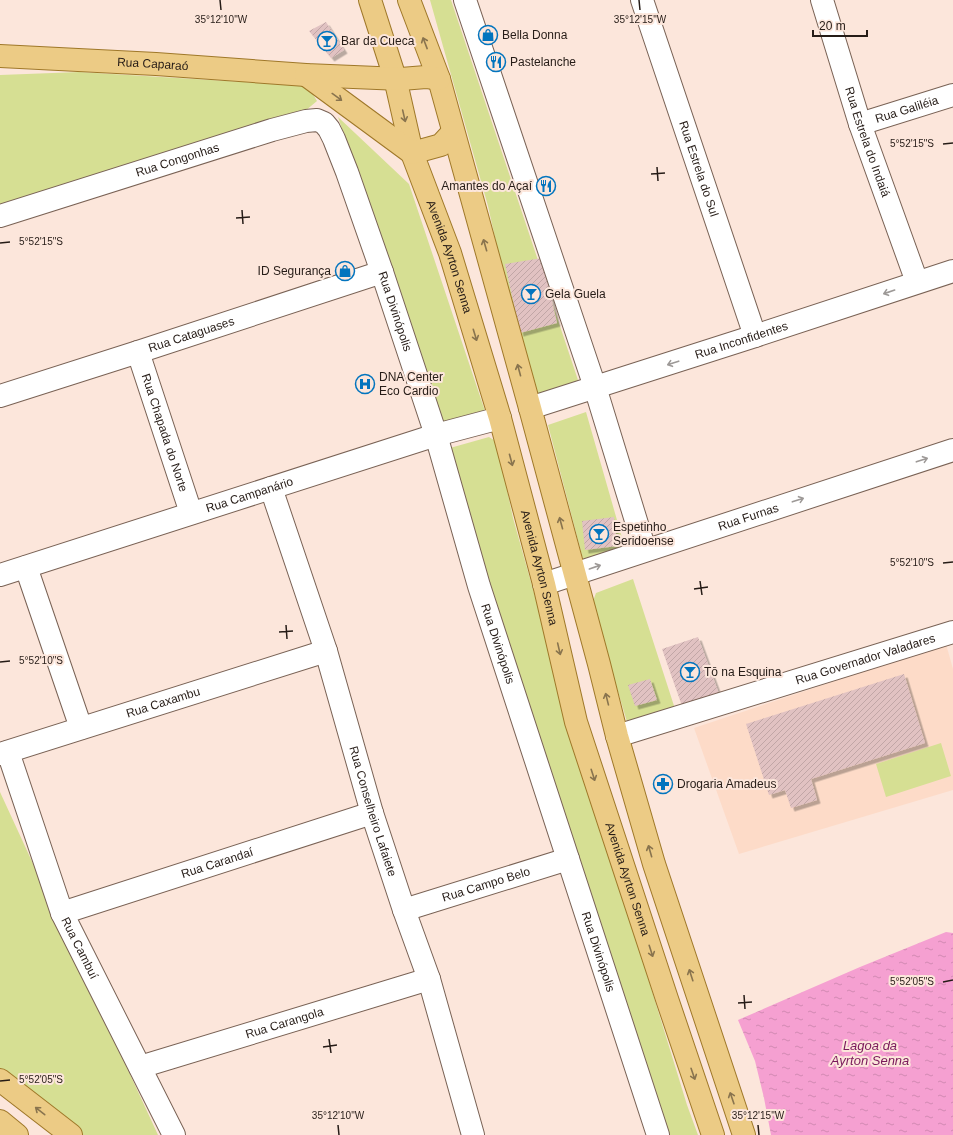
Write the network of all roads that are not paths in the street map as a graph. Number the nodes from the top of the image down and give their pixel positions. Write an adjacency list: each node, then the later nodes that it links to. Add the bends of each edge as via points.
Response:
1 (370, 0): 8 (main road, Avenida Ayrton Senna)
2 (409, 0): 9 (main road, one-way to 2)
3 (642, 0): 19 (street, Rua Estrela do Sul)
4 (822, 0): 11 (street, Rua Estrela do Indaiá)
5 (467, 1): 21 (street)
6 (0, 56): 7 (main road, Rua Caparaó)
7 (306, 75): 8 (main road, Rua Caparaó); 14 (main road, one-way to 14)
8 (395, 78): 9 (main road, Rua Caparaó); 14 (main road, Avenida Ayrton Senna, one-way to 14)
9 (438, 79): 12 (main road)
10 (953, 95): 11 (street, Rua Galiléia)
11 (860, 124): 18 (street, Rua Estrela do Indaiá)
12 (453, 132): 14 (main road, via 441,145); 23 (main road, one-way to 12)
13 (339, 152): 15 (street, Rua Congonhas, via 324,123 317,120 306,121); 17 (street, Rua Divinópolis)
14 (412, 153): 24 (main road, Avenida Ayrton Senna, one-way to 24, via 450,253)
15 (0, 216)
16 (953, 271): 18 (street, Rua Inconfidentes)
17 (382, 272): 20 (street, Rua Cataguases); 25 (street, Rua Divinópolis)
18 (916, 282): 19 (street, Rua Inconfidentes, one-way to 19)
19 (756, 336): 21 (street, Rua Inconfidentes, one-way to 21)
20 (138, 352): 22 (street, Rua Cataguases); 28 (street, Rua Chapada do Norte)
21 (595, 387): 23 (street, Rua Inconfidentes); 29 (street)
22 (0, 396)
23 (530, 408): 31 (main road, one-way to 23)
24 (500, 418): 25 (street, Rua Campanário); 33 (main road, Avenida Ayrton Senna, one-way to 33)
25 (436, 435): 27 (street, Rua Campanário); 40 (street, Rua Divinópolis, via 479,586)
26 (953, 450): 29 (street, Rua Furnas, one-way to 26)
27 (271, 488): 28 (street, Rua Campanário); 35 (street, Rua Conselheiro Lafaiete)
28 (191, 513): 30 (street, Rua Campanário)
29 (645, 550): 31 (street, Rua Furnas, one-way to 29)
30 (26, 567): 32 (street, Rua Campanário); 36 (street)
31 (574, 574): 33 (street, Rua Furnas); 37 (main road, one-way to 31)
32 (0, 575)
33 (544, 584): 52 (main road, Avenida Ayrton Senna, one-way to 52, via 576,722)
34 (953, 632): 37 (street, Rua Governador Valadares)
35 (326, 650): 36 (street, Rua Caxambu); 39 (street, Rua Conselheiro Lafaiete)
36 (81, 728): 38 (street, Rua Caxambu)
37 (617, 736): 53 (main road, one-way to 37, via 654,864)
38 (4, 753): 42 (street, Rua Cambuí)
39 (372, 812): 41 (street, Rua Conselheiro Lafaiete); 42 (street, Rua Carandaí)
40 (568, 859): 41 (street, Rua Campo Belo); 51 (street, Rua Divinópolis)
41 (404, 910): 43 (street, Rua Conselheiro Lafaiete)
42 (62, 913): 44 (street, Rua Cambuí)
43 (429, 979): 44 (street, Rua Carangola); 50 (street, Rua Conselheiro Lafaiete)
44 (140, 1067): 49 (street, Rua Cambuí)
45 (0, 1080): 48 (main road, one-way to 45)
46 (0, 1121): 47 (main road)
47 (17, 1135)
48 (71, 1135)
49 (174, 1135)
50 (473, 1135)
51 (658, 1135)
52 (713, 1135)
53 (744, 1135)

